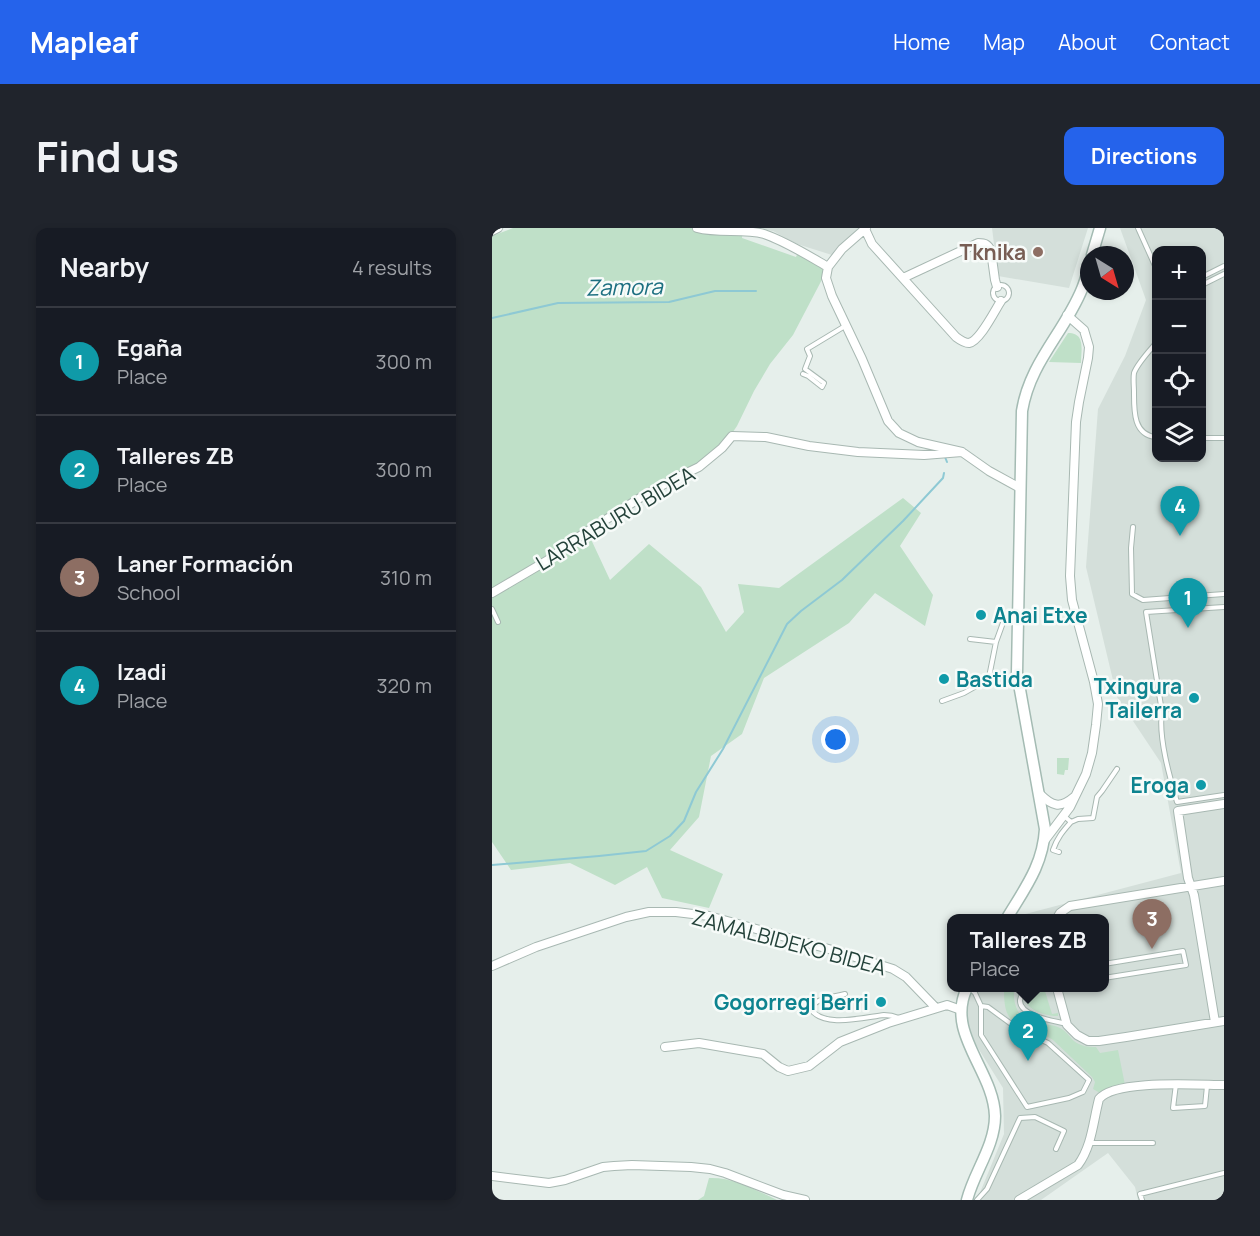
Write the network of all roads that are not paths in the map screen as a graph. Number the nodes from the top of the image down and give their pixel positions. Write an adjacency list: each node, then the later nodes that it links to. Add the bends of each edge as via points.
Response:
1 (498, 228): 6 (street)
2 (698, 228): 10 (street, via 765,234)
3 (1100, 228): 7 (street)
4 (1138, 228): 8 (lane)
5 (866, 229): 10 (street); 13 (street, via 872,244)
6 (492, 231)
7 (1095, 246)
8 (1152, 259)
9 (1224, 266): 12 (lane)
10 (828, 267): 19 (street, via 826,278)
11 (1224, 274): 14 (lane)
12 (1206, 275)
13 (903, 278): 15 (street, via 984,243 991,251); 17 (street, via 956,337 969,343 981,333)
14 (1206, 283)
15 (997, 286): 17 (lane, via 994,294); 17 (lane, via 1008,291)
16 (1080, 293): 18 (street)
17 (1001, 301)
18 (1068, 315): 26 (street, via 1036,368 1024,397); 41 (street, via 1084,330 1089,347 1076,422 1070,576 1072,600 1098,704 1086,774)
19 (846, 326): 21 (lane, via 807,349 810,356 805,369 824,384 822,387); 25 (street, via 888,421 899,433 918,442)
20 (1152, 348): 22 (lane, via 1134,373 1134,415 1141,430)
21 (803, 374)
22 (1152, 436)
23 (1206, 438): 24 (lane)
24 (1224, 438)
25 (962, 452): 26 (street); 28 (street, LARRABURU BIDEA, via 858,452 766,437 732,436 699,467 643,496)
26 (1020, 488): 32 (street)
27 (1133, 526): 29 (lane, via 1132,594 1143,600)
28 (492, 593)
29 (1224, 594)
30 (1224, 607): 39 (lane, via 1146,612 1162,712 1160,725 1178,802)
31 (492, 609): 33 (lane)
32 (1017, 615): 35 (lane, via 1004,620); 38 (street, via 1017,673)
33 (498, 622)
34 (970, 639): 35 (lane)
35 (996, 642): 36 (lane, via 987,680)
36 (942, 701)
37 (1118, 770): 43 (lane, via 1097,797 1093,818)
38 (1040, 794): 41 (street); 42 (street)
39 (1224, 795)
40 (1224, 804): 47 (street, via 1178,811)
41 (1065, 810): 42 (street, via 1052,810); 43 (lane); 44 (street)
42 (1044, 818): 44 (street)
43 (1071, 822): 45 (lane, via 1055,842 1053,850)
44 (1045, 841): 48 (street, via 1033,874)
45 (1059, 852)
46 (1224, 881): 47 (street)
47 (1190, 886): 49 (street, via 1070,906); 62 (street)
48 (1009, 914)
49 (1060, 914)
50 (1109, 963): 52 (lane, via 1183,951 1186,965)
51 (492, 966): 59 (street, ZAMALBIDEKO BIDEA, via 626,917 676,912 709,916 893,969)
52 (1109, 977)
53 (966, 992): 60 (street)
54 (974, 992): 58 (lane)
55 (1023, 992): 63 (lane, via 1020,1004 1027,1012)
56 (1058, 992): 63 (street)
57 (844, 994): 61 (lane, via 818,1001 811,1011 846,1021 887,1015)
58 (981, 1006): 58 (lane, via 1048,1043 1089,1080 1083,1092 1027,1107 981,1035)
59 (936, 1008): 60 (street, via 947,1005); 61 (street)
60 (960, 1010): 74 (street, via 964,1030 990,1092 995,1117 990,1142)
61 (903, 1018): 64 (street, via 840,1042 809,1066 788,1071 763,1054 699,1043)
62 (1220, 1022): 63 (street, via 1099,1041 1088,1041)
63 (1067, 1025)
64 (666, 1047)
65 (1176, 1084): 66 (street); 66 (lane, via 1173,1108 1205,1106); 68 (street, via 1127,1088 1102,1095)
66 (1207, 1085): 67 (street)
67 (1224, 1085)
68 (1090, 1143): 69 (lane); 76 (street, via 1078,1165)
69 (1153, 1143)
70 (1056, 1149): 75 (lane, via 1064,1131 1035,1117 1020,1118 987,1190)
71 (1224, 1173): 77 (lane, via 1140,1194)
72 (492, 1176): 73 (street, via 549,1183 603,1167 691,1167 725,1173)
73 (805, 1200)
74 (967, 1200)
75 (977, 1200)
76 (1019, 1200)
77 (1142, 1200)

